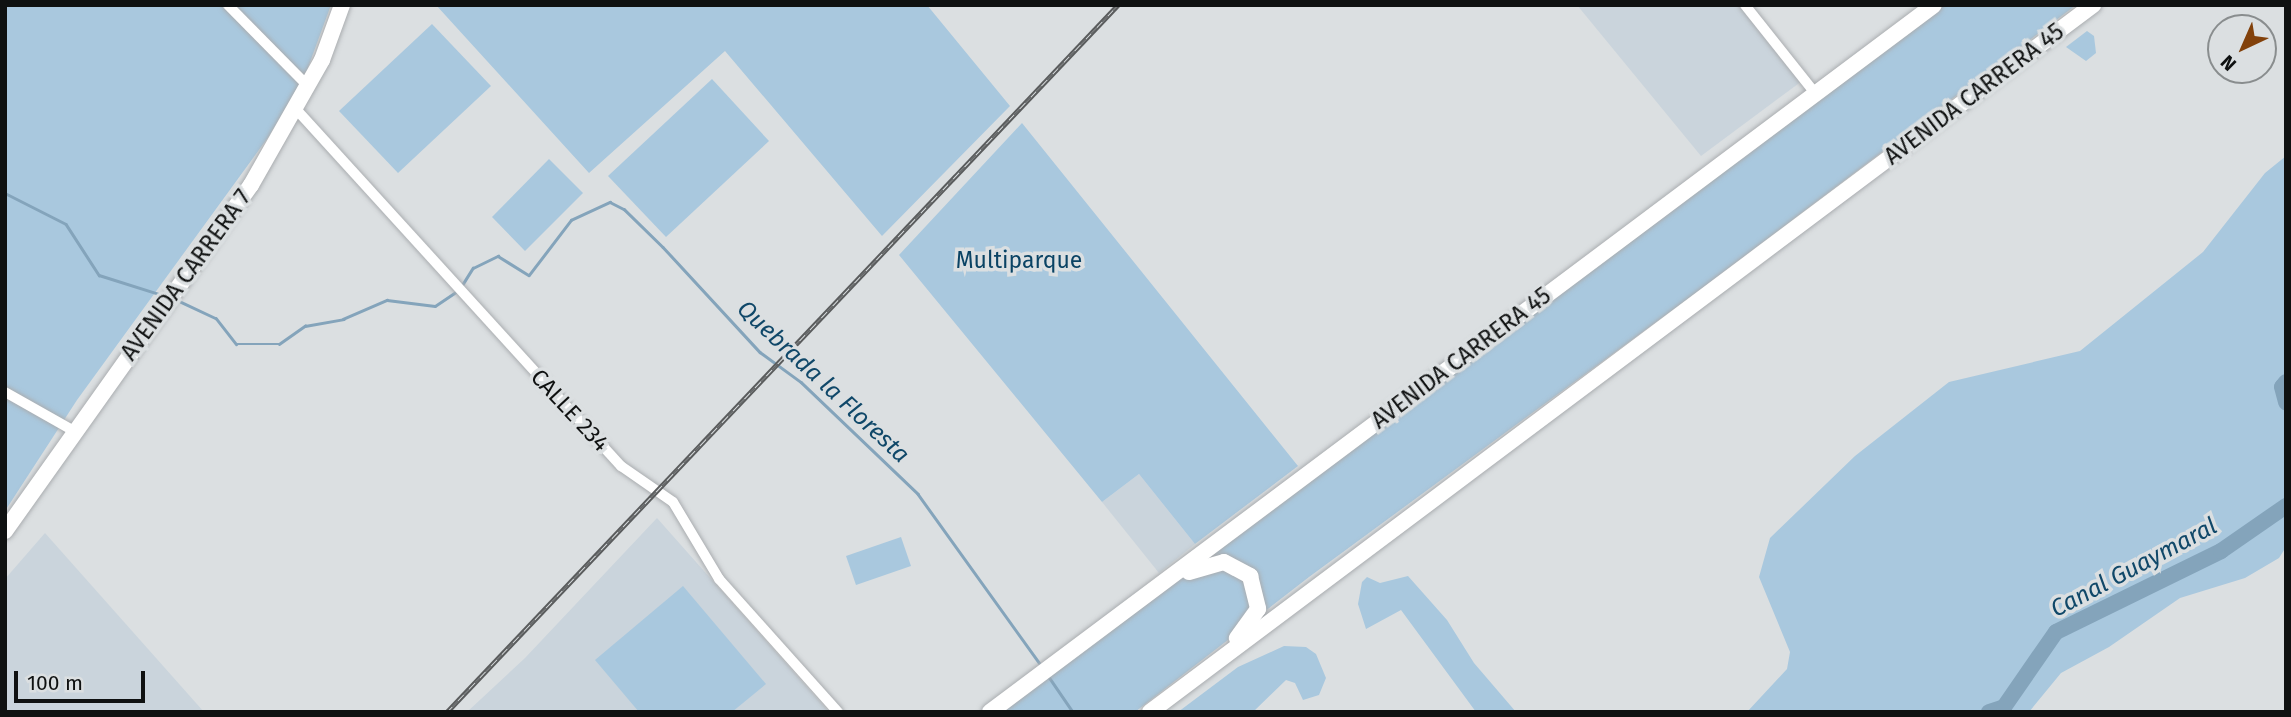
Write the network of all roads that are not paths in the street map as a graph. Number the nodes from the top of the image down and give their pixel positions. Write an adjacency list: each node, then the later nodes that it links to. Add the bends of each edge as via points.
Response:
1 (228, 5): 6 (street)
2 (342, 5): 6 (main road, AVENIDA CARRERA 7)
3 (1745, 5): 7 (street)
4 (1934, 5): 7 (main road, AVENIDA CARRERA 45)
5 (2093, 5): 13 (main road, AVENIDA CARRERA 45)
6 (308, 86): 8 (main road, AVENIDA CARRERA 7)
7 (1815, 93): 12 (main road, AVENIDA CARRERA 45)
8 (296, 109): 10 (main road, AVENIDA CARRERA 7, via 216,237); 14 (street, CALLE 234, via 621,466 673,502 719,579)
9 (5, 391): 10 (street)
10 (74, 431): 11 (main road, AVENIDA CARRERA 7)
11 (5, 531)
12 (1135, 604): 13 (main road, via 1215,562 1241,568 1254,582 1258,609 1250,625); 15 (main road, AVENIDA CARRERA 45)
13 (1186, 685): 16 (main road, AVENIDA CARRERA 45)
14 (838, 712)
15 (990, 712)
16 (1150, 712)

